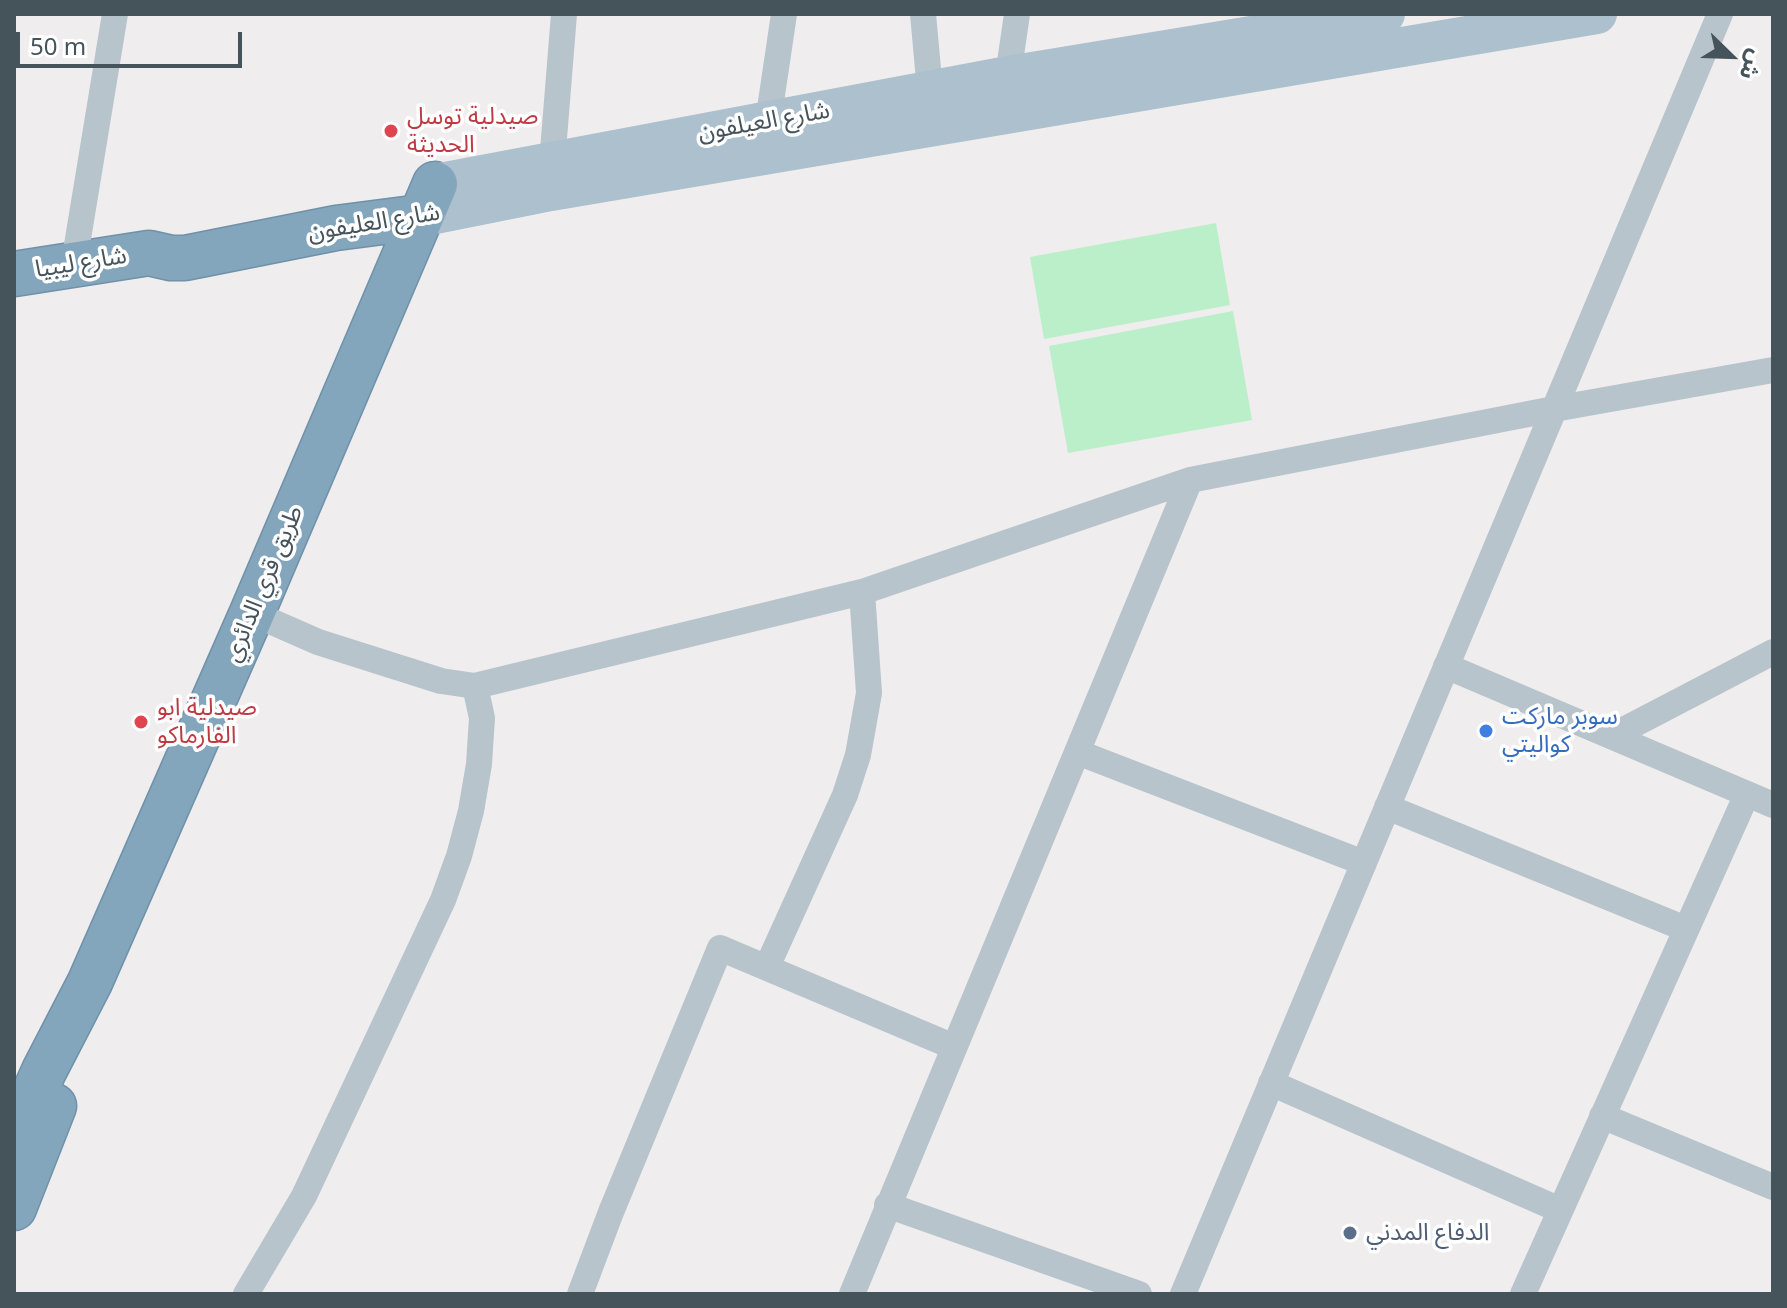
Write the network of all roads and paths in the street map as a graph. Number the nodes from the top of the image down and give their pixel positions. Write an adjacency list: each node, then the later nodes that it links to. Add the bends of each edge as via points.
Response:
1 (115, 14): 16 (street)
2 (564, 14): 13 (street)
3 (784, 14): 12 (street)
4 (923, 14): 11 (street)
5 (1017, 14): 10 (street)
6 (1385, 14): 9 (main road, شارع العيلفون)
7 (1597, 14): 13 (main road, شارع العيلفون)
8 (1720, 14): 19 (street)
9 (1253, 25): 10 (main road, شارع العيلفون)
10 (1008, 76): 11 (main road, شارع العيلفون)
11 (930, 91): 12 (main road, شارع العيلفون)
12 (768, 122): 13 (main road, شارع العيلفون)
13 (552, 177): 14 (main road, شارع العليفون)
14 (428, 200): 15 (highway, شارع العليفون, via 336,228 197,256); 15 (highway, via 331,202 197,233); 22 (highway, طريق قري الدائري)
15 (149, 253): 16 (highway, شارع ليبيا)
16 (74, 263): 17 (highway, شارع ليبيا)
17 (14, 274)
18 (1773, 370): 19 (street)
19 (1554, 409): 20 (street); 24 (street)
20 (1190, 480): 21 (street); 27 (street)
21 (862, 592): 25 (street); 33 (street, via 869,693 858,755)
22 (252, 613): 25 (street, via 318,642 441,681); 34 (highway, طريق قري الدائري)
23 (1773, 652): 26 (street)
24 (1446, 666): 26 (street); 30 (street)
25 (475, 686): 44 (street, via 482,718 479,764 467,826 443,900 304,1196)
26 (1612, 736): 28 (street)
27 (1077, 752): 31 (street); 35 (street)
28 (1747, 794): 29 (street); 32 (street)
29 (1773, 805)
30 (1387, 807): 31 (street); 32 (street)
31 (1364, 863): 36 (street)
32 (1686, 929): 37 (street)
33 (767, 967): 35 (street); 45 (street, via 720,948)
34 (90, 982): 38 (highway, طريق قري الدائري); 41 (highway, طريق قري الدائري, via 68,1067)
35 (954, 1047): 40 (street)
36 (1271, 1083): 42 (street); 47 (street)
37 (1602, 1116): 39 (street); 42 (street)
38 (14, 1138)
39 (1773, 1187)
40 (887, 1205): 43 (street); 46 (street)
41 (14, 1208)
42 (1560, 1210): 48 (street)
43 (1131, 1293)
44 (246, 1294)
45 (580, 1294)
46 (852, 1294)
47 (1183, 1294)
48 (1523, 1294)

